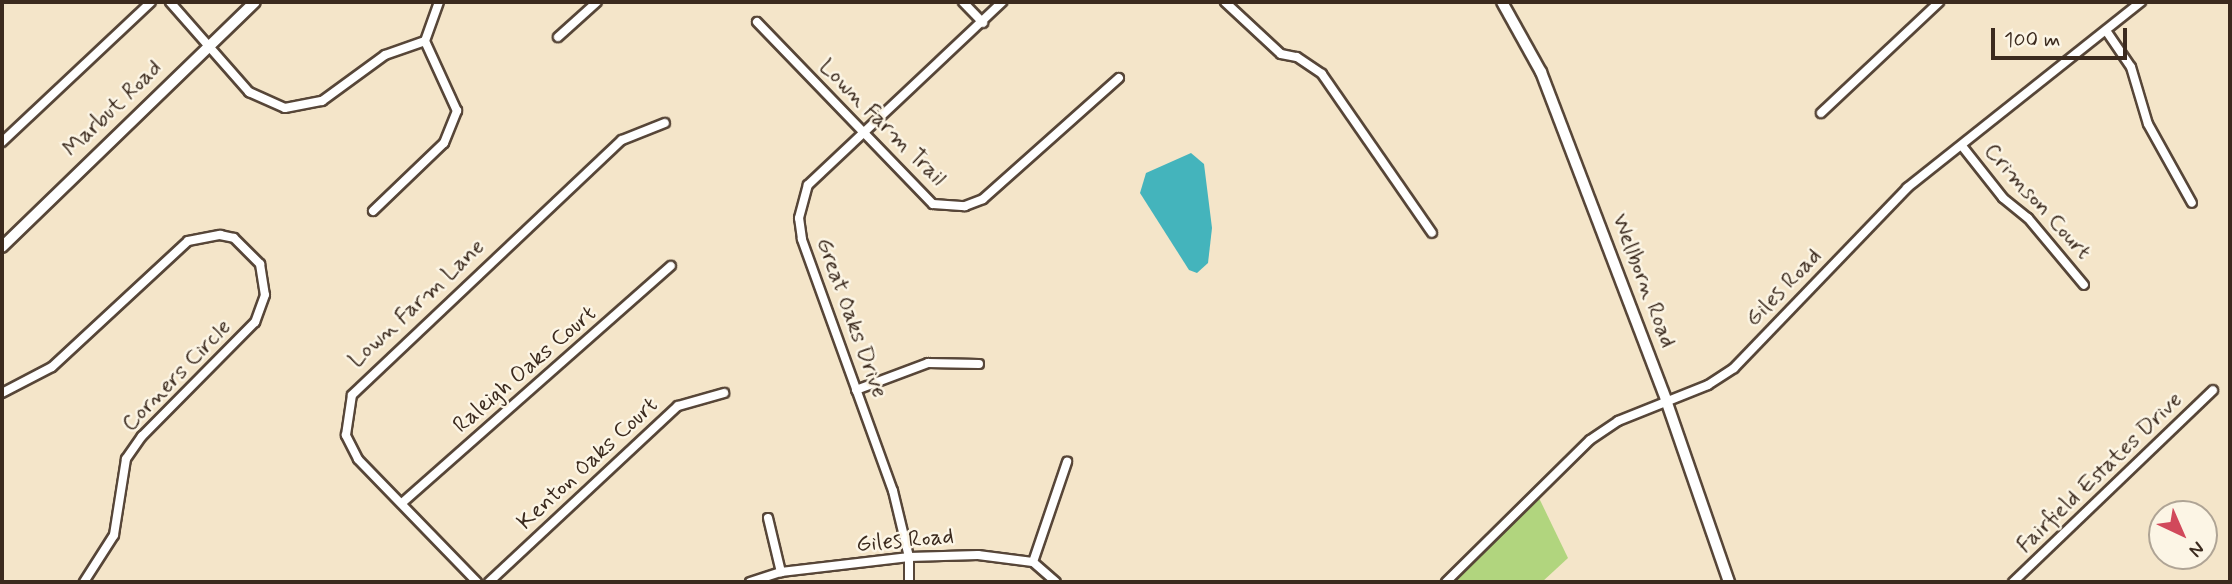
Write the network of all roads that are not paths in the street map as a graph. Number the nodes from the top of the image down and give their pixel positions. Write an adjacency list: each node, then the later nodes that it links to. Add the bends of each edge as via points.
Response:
1 (151, 2): 22 (street)
2 (170, 2): 17 (street)
3 (255, 2): 17 (street, Marbut Road)
4 (439, 2): 16 (street)
5 (597, 2): 15 (street)
6 (963, 2): 13 (street)
7 (1002, 2): 13 (street, Great Oaks Drive)
8 (1225, 2): 26 (street, via 1281,54 1297,57 1322,74)
9 (1502, 2): 35 (street, Wellborn Road, via 1541,72)
10 (1939, 2): 19 (street)
11 (2141, 2): 14 (street, Giles Road)
12 (757, 22): 21 (street, Lown Farm Trail)
13 (983, 23): 21 (street, Great Oaks Drive)
14 (2107, 32): 23 (street, Giles Road, via 2059,64); 24 (street, via 2131,67 2148,124)
15 (558, 37)
16 (425, 41): 17 (street, via 385,55 322,102 285,108 249,92); 25 (street, via 457,111 444,143)
17 (207, 47): 27 (street, Marbut Road)
18 (1119, 78): 21 (street, Lown Farm Trail, via 983,199 965,206 933,204)
19 (1821, 113)
20 (665, 123): 37 (street, Lown Farm Lane, via 622,140 352,395 345,421 351,448)
21 (862, 135): 31 (street, Great Oaks Drive, via 808,185 799,218 802,239)
22 (2, 142)
23 (1962, 146): 29 (street, Crimson Court); 35 (street, Giles Road, via 1875,220 1734,368 1708,385)
24 (2192, 203)
25 (373, 211)
26 (1432, 233)
27 (2, 247)
28 (671, 266): 37 (street, Raleigh Oaks Court)
29 (2084, 285)
30 (979, 364): 31 (street, via 928,363)
31 (856, 390): 39 (street, Great Oaks Drive, via 894,491)
32 (2213, 390): 50 (street, Fairfield Estates Drive)
33 (2, 393): 42 (street, Corners Circle, via 52,367 188,241 213,235 234,238 260,264 265,295 255,322 142,436 126,459 114,536)
34 (724, 393): 44 (street, Kenton Oaks Court, via 678,406)
35 (1666, 400): 48 (street, Giles Road, via 1618,421 1590,440); 49 (street, Wellborn Road)
36 (1067, 462): 40 (street)
37 (403, 502): 43 (street, Lown Farm Lane)
38 (768, 518): 41 (street)
39 (909, 557): 40 (street, Giles Road, via 978,555); 41 (street, Giles Road); 46 (street, Great Oaks Drive)
40 (1033, 562): 47 (street)
41 (781, 572): 45 (street, Giles Road)
42 (85, 582)
43 (477, 582)
44 (489, 582)
45 (750, 582)
46 (909, 582)
47 (1056, 582)
48 (1446, 582)
49 (1728, 582)
50 (2013, 582)

